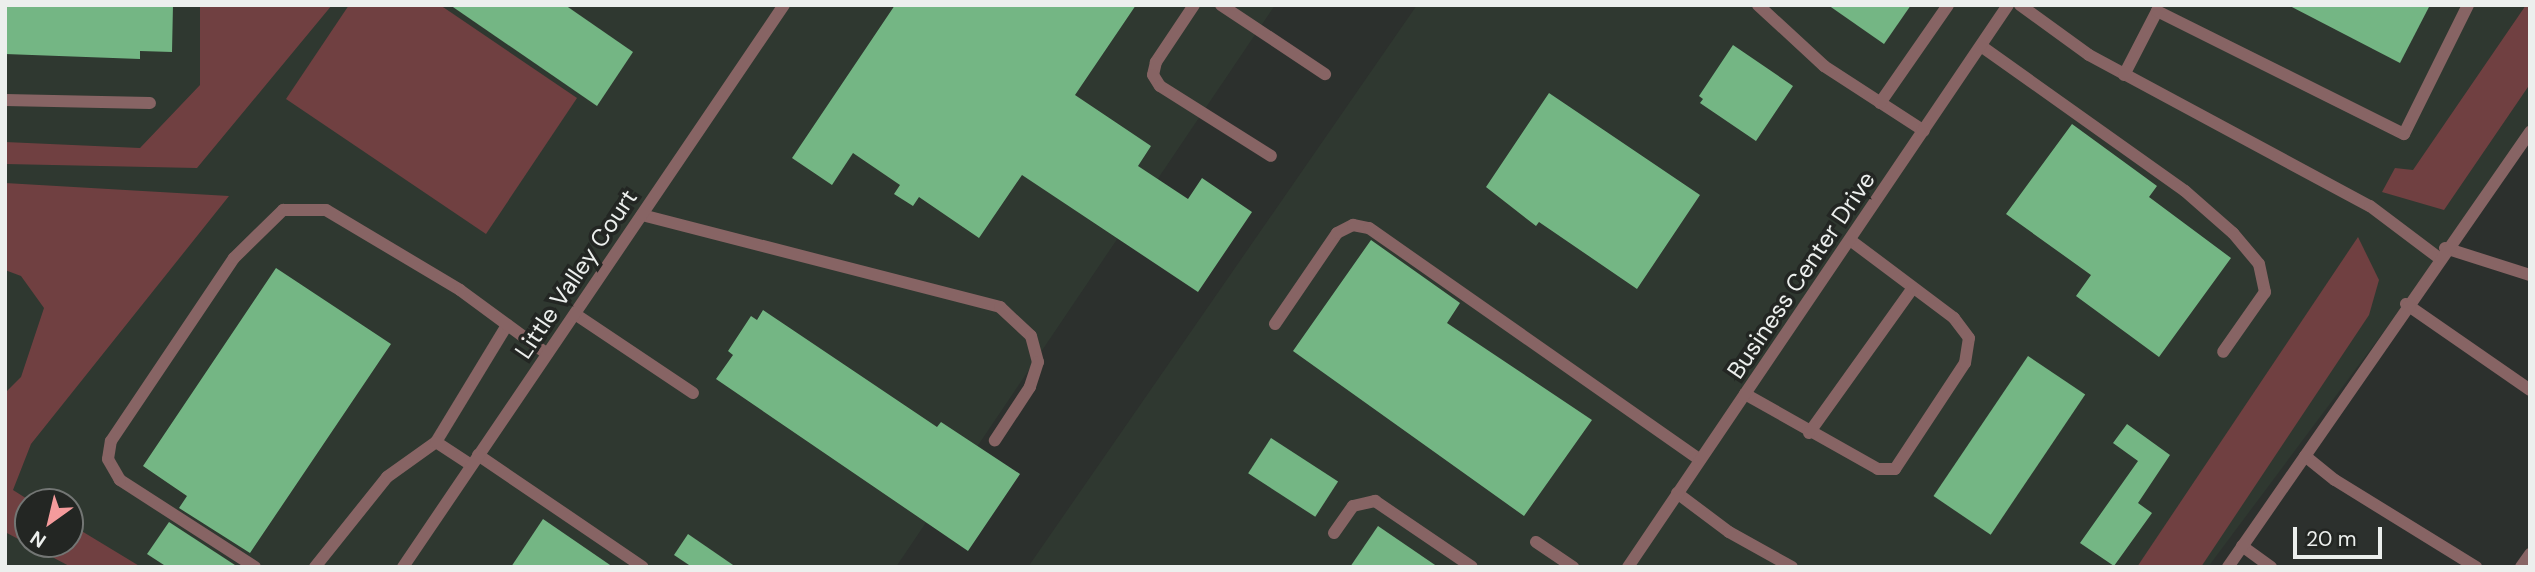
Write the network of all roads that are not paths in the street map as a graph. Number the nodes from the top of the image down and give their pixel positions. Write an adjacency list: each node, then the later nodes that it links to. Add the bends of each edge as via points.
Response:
1 (784, 5): 18 (lane, Little Valley Court)
2 (1194, 5): 17 (lane, via 1156,62 1153,75 1160,86)
3 (1221, 5): 10 (lane)
4 (1758, 5): 14 (lane, via 1825,66)
5 (1948, 5): 14 (lane)
6 (2008, 5): 9 (lane, Business Center Drive)
7 (2020, 5): 11 (lane)
8 (2468, 5): 11 (lane, via 2404,134 2157,11)
9 (1981, 46): 15 (lane, Business Center Drive); 27 (lane, via 2185,191 2233,233 2259,264 2265,292)
10 (1325, 74)
11 (2124, 75): 20 (lane, via 2370,206)
12 (5, 100): 13 (lane)
13 (150, 103)
14 (1880, 103): 15 (lane)
15 (1924, 131): 19 (lane, Business Center Drive)
16 (2530, 132): 20 (lane)
17 (1271, 156)
18 (642, 215): 24 (lane, Little Valley Court); 33 (lane, via 1000,307 1031,336 1038,362 1030,387)
19 (1850, 240): 22 (lane); 31 (lane, Business Center Drive)
20 (2442, 253): 21 (lane); 23 (lane)
21 (2530, 275)
22 (1913, 288): 32 (lane); 32 (lane, via 1954,318 1969,338 1965,363 1895,469 1878,469)
23 (2406, 304): 29 (lane); 35 (lane)
24 (575, 314): 28 (lane, Little Valley Court); 30 (lane)
25 (1275, 324): 37 (lane, via 1337,233 1353,225 1368,228)
26 (507, 325): 28 (lane); 34 (lane); 44 (lane, via 460,290 326,210 283,210 234,258 111,441 108,459 120,480)
27 (2223, 352)
28 (548, 354): 36 (lane, Little Valley Court)
29 (2530, 390)
30 (693, 393)
31 (1745, 394): 32 (lane); 37 (lane, Business Center Drive)
32 (1809, 433)
33 (995, 440)
34 (436, 442): 36 (lane); 45 (lane, via 387,477)
35 (2305, 456): 41 (lane); 53 (lane)
36 (475, 460): 46 (lane, Little Valley Court); 47 (lane)
37 (1700, 460): 38 (lane, Business Center Drive)
38 (1677, 493): 43 (lane, via 1729,532); 50 (lane, Business Center Drive)
39 (1334, 533): 48 (lane, via 1353,506 1375,502)
40 (1536, 542): 49 (lane)
41 (2242, 547): 51 (lane); 52 (lane)
42 (2530, 554): 54 (lane)
43 (1787, 566)
44 (255, 567)
45 (315, 567)
46 (403, 567)
47 (643, 567)
48 (1472, 567)
49 (1573, 567)
50 (1628, 567)
51 (2228, 567)
52 (2271, 567)
53 (2476, 567)
54 (2521, 567)

